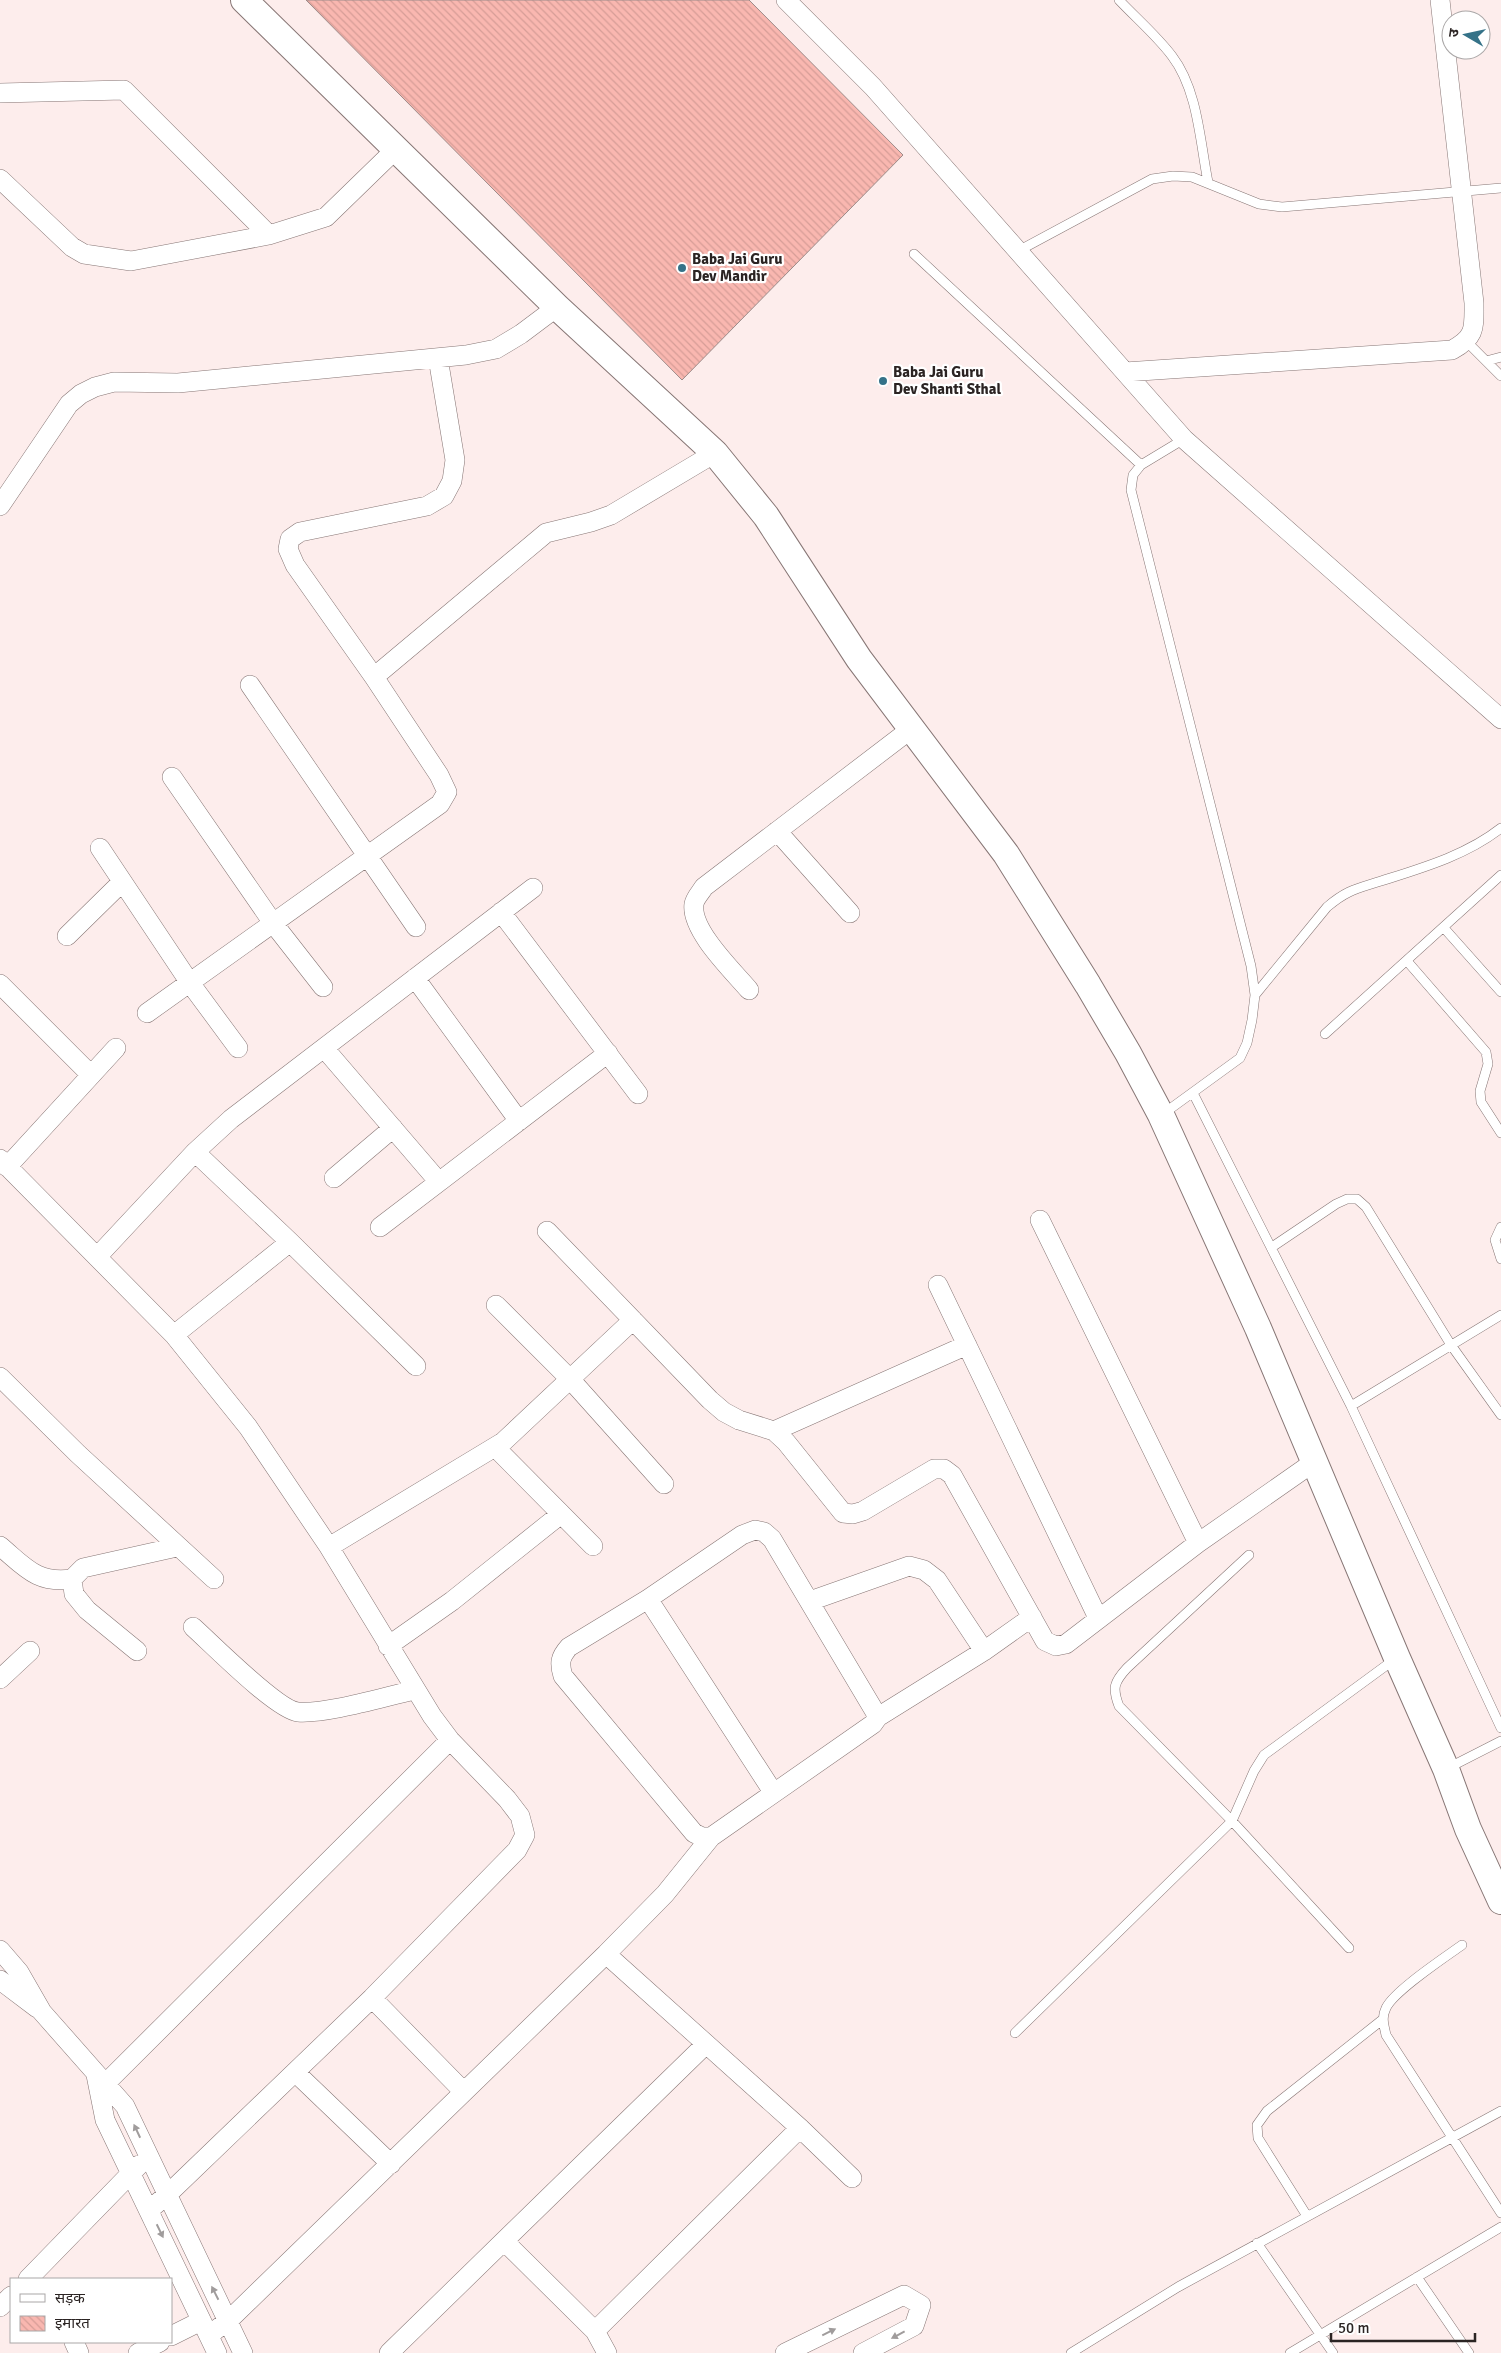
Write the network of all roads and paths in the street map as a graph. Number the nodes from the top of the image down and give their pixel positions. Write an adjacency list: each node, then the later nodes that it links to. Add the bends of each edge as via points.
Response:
1 (244, 0): 6 (street)
2 (786, 0): 12 (street, via 873,87)
3 (1119, 0): 8 (lane, via 1172,56 1180,69 1194,111)
4 (1440, 0): 10 (street)
5 (0, 93): 11 (street, via 124,90)
6 (396, 150): 11 (street, via 326,217); 14 (street)
7 (0, 179): 11 (street, via 72,247 84,254 131,261)
8 (1208, 182): 10 (lane, via 1259,204 1282,207); 12 (lane, via 1192,177 1152,179)
9 (1501, 188): 10 (lane)
10 (1460, 191): 15 (street, via 1474,303 1474,327)
11 (269, 235)
12 (1018, 252): 19 (street)
13 (914, 254): 23 (lane)
14 (557, 307): 17 (street, via 496,349); 22 (street)
15 (1467, 342): 18 (lane); 19 (street, via 1452,350)
16 (1501, 357): 18 (lane)
17 (438, 358): 24 (street, via 178,383 114,382 94,387 69,404); 25 (street, via 455,460 452,481 444,496 427,506 300,532 290,539 288,549 295,565)
18 (1486, 361): 20 (lane)
19 (1125, 372): 21 (street)
20 (1501, 376)
21 (1184, 439): 23 (lane); 27 (street)
22 (715, 453): 25 (street, via 611,515 546,533); 28 (street, via 766,516 859,659)
23 (1141, 465): 50 (lane, via 1133,475 1131,490 1251,966)
24 (0, 506)
25 (374, 677): 33 (street, via 447,792 440,804)
26 (250, 685): 33 (street)
27 (1501, 719)
28 (911, 729): 31 (street); 60 (street, via 1006,854 1093,994)
29 (172, 777): 39 (street)
30 (1501, 828): 50 (lane, via 1484,842 1467,850 1341,895)
31 (778, 831): 38 (street); 48 (street, via 704,887 694,903 696,921 706,938)
32 (100, 848): 35 (street)
33 (366, 857): 39 (street); 40 (street)
34 (1501, 875): 41 (lane)
35 (122, 882): 42 (street); 45 (street)
36 (533, 888): 37 (street)
37 (501, 912): 44 (street); 56 (street)
38 (850, 912)
39 (273, 923): 45 (street); 47 (street)
40 (416, 927)
41 (1444, 928): 43 (lane); 49 (lane)
42 (67, 936)
43 (1408, 961): 52 (lane); 63 (lane, via 1486,1052 1488,1064 1480,1091 1481,1102)
44 (415, 978): 55 (street); 61 (street)
45 (190, 983): 51 (street); 54 (street)
46 (0, 984): 57 (street)
47 (323, 987)
48 (749, 990)
49 (1501, 992)
50 (1255, 995): 58 (lane, via 1247,1043 1240,1058)
51 (147, 1013)
52 (1325, 1034)
53 (116, 1048): 57 (street)
54 (238, 1048)
55 (324, 1048): 62 (street); 64 (street, via 231,1119)
56 (608, 1053): 59 (street); 61 (street)
57 (91, 1075): 65 (street)
58 (1193, 1093): 60 (lane); 73 (lane)
59 (638, 1094)
60 (1161, 1115): 90 (street, via 1258,1328)
61 (518, 1121): 67 (street)
62 (393, 1128): 66 (street); 67 (street)
63 (1501, 1133)
64 (195, 1152): 72 (street); 74 (street)
65 (4, 1163): 74 (street)
66 (334, 1178)
67 (439, 1182): 69 (street)
68 (1040, 1220): 93 (street)
69 (380, 1227)
70 (1501, 1227): 75 (lane, via 1495,1240)
71 (548, 1231): 79 (street)
72 (290, 1242): 80 (street); 83 (street)
73 (1272, 1247): 82 (lane, via 1336,1204 1357,1199 1366,1207); 86 (lane)
74 (96, 1257): 80 (street)
75 (1501, 1259)
76 (938, 1285): 81 (street)
77 (496, 1304): 85 (street)
78 (1501, 1315): 82 (lane)
79 (633, 1320): 85 (street); 88 (street, via 724,1412)
80 (174, 1335): 97 (street, via 248,1427)
81 (966, 1345): 88 (street); 104 (street)
82 (1451, 1345): 86 (lane); 87 (lane)
83 (416, 1366)
84 (1, 1378): 96 (street)
85 (570, 1379): 89 (street); 91 (street)
86 (1351, 1406): 114 (lane)
87 (1501, 1415)
88 (774, 1432): 103 (street, via 786,1442 844,1513 863,1511 934,1470 944,1469 952,1475)
89 (495, 1447): 92 (street); 97 (street)
90 (1314, 1462): 93 (street); 110 (street)
91 (664, 1484)
92 (561, 1514): 95 (street); 106 (street, via 452,1601)
93 (1198, 1543): 104 (street)
94 (0, 1546): 99 (street, via 41,1578 56,1581)
95 (593, 1546)
96 (177, 1547): 99 (street, via 82,1568); 100 (street)
97 (329, 1547): 106 (street)
98 (1249, 1555): 119 (lane, via 1127,1668 1113,1692 1119,1706)
99 (72, 1579): 108 (street, via 74,1594 88,1610)
100 (214, 1579)
101 (648, 1599): 102 (street, via 742,1534 755,1530 772,1539); 118 (street); 120 (street, via 569,1647 561,1656 560,1666 563,1676 694,1832 702,1837)
102 (810, 1601): 109 (street, via 909,1566 924,1570 937,1580); 113 (street)
103 (1032, 1617): 104 (street, via 1046,1641 1056,1646 1066,1644); 109 (street)
104 (1098, 1618)
105 (194, 1628): 112 (street, via 276,1701 296,1712 321,1711)
106 (388, 1646): 112 (street)
107 (30, 1651): 111 (street)
108 (137, 1651)
109 (984, 1651): 113 (street)
110 (1397, 1658): 117 (street); 119 (lane, via 1264,1755)
111 (0, 1679)
112 (415, 1690): 115 (street)
113 (878, 1718): 118 (street)
114 (1501, 1728)
115 (450, 1740): 127 (street, via 507,1799 520,1816 524,1835 517,1850); 133 (street)
116 (1501, 1741): 117 (lane)
117 (1446, 1769): 121 (street)
118 (773, 1792): 120 (street)
119 (1232, 1821): 123 (lane); 130 (lane)
120 (711, 1837): 125 (street, via 665,1894)
121 (1501, 1901)
122 (1462, 1945): 129 (lane, via 1398,1995 1386,2007)
123 (1349, 1948)
124 (0, 1950): 128 (street, via 19,1972)
125 (606, 1954): 131 (street); 134 (street)
126 (0, 1980): 128 (street)
127 (372, 1998): 132 (street); 134 (street)
128 (42, 2012): 133 (street)
129 (1382, 2020): 137 (lane, via 1386,2035); 145 (lane, via 1267,2111 1257,2125 1258,2138)
130 (1015, 2033)
131 (706, 2044): 136 (street); 147 (street)
132 (296, 2073): 139 (street); 142 (street)
133 (100, 2079): 138 (street, one-way to 133, via 125,2106); 140 (street, via 105,2120)
134 (464, 2092): 139 (street)
135 (1501, 2111): 137 (lane)
136 (800, 2128): 141 (street); 155 (street)
137 (1451, 2137): 144 (lane); 145 (lane)
138 (149, 2157): 140 (street); 142 (street)
139 (391, 2164): 153 (street)
140 (130, 2173): 143 (street); 149 (street)
141 (852, 2178)
142 (167, 2195): 143 (street); 153 (street, one-way to 142)
143 (149, 2210): 154 (street, one-way to 154)
144 (1501, 2213)
145 (1307, 2216): 148 (lane)
146 (1501, 2227): 150 (lane)
147 (505, 2242): 155 (street); 162 (street)
148 (1257, 2243): 156 (lane); 166 (lane)
149 (38, 2275)
150 (1417, 2277): 156 (lane); 169 (lane)
151 (10, 2297): 152 (street)
152 (0, 2307)
153 (229, 2320): 154 (street); 161 (street)
154 (205, 2328): 157 (street); 160 (street)
155 (595, 2331): 163 (street)
156 (1320, 2334): 167 (lane); 168 (lane)
157 (172, 2336)
158 (158, 2343): 159 (street)
159 (138, 2353)
160 (217, 2353)
161 (243, 2353)
162 (390, 2353)
163 (608, 2353)
164 (785, 2353): 165 (street, one-way to 165, via 904,2295 922,2306 914,2326)
165 (863, 2353)
166 (1071, 2353)
167 (1290, 2353)
168 (1333, 2353)
169 (1469, 2353)

